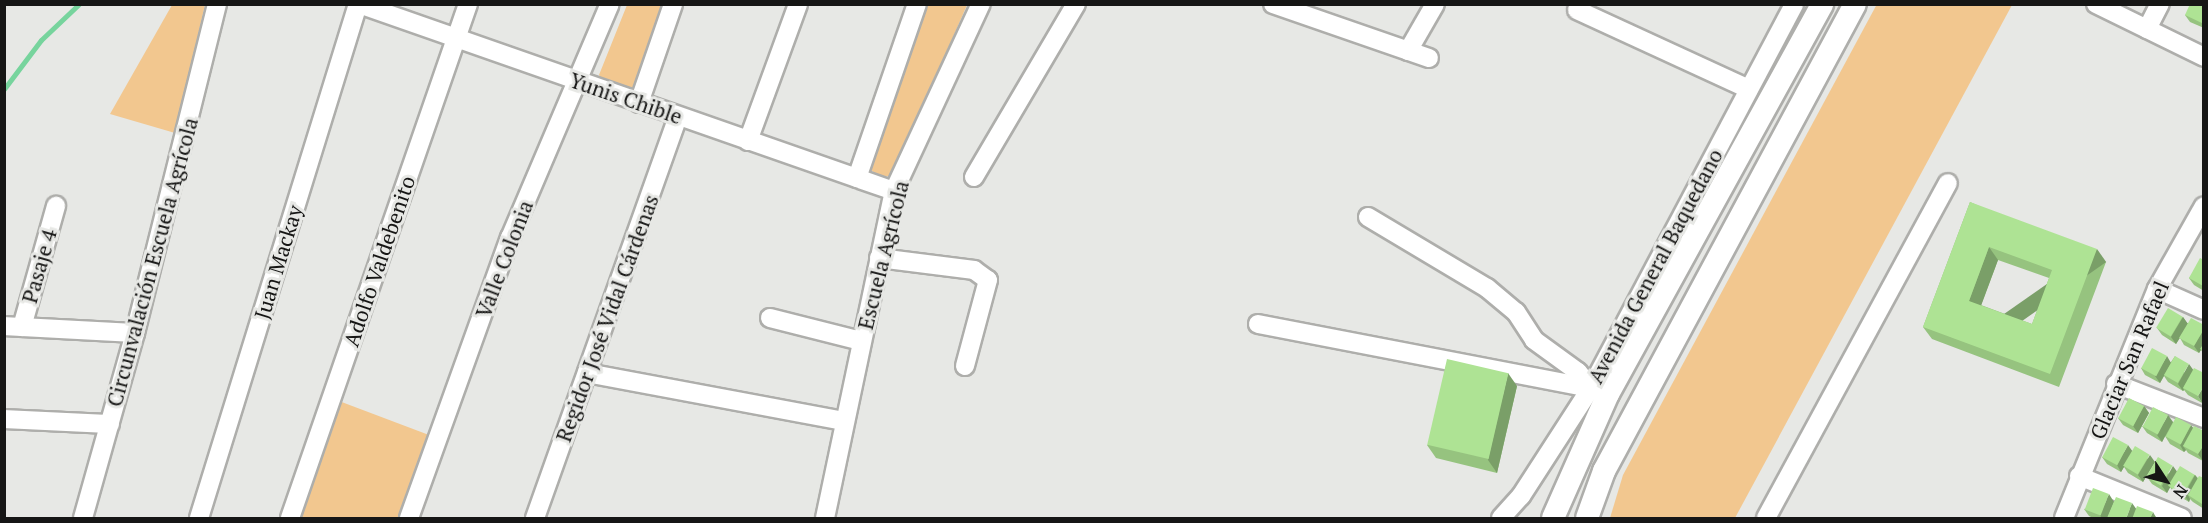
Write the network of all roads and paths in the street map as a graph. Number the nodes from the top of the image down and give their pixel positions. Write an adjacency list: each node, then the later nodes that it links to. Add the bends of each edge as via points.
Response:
1 (218, 4): 42 (street, Circunvalación Escuela Agrícola)
2 (358, 4): 20 (street, Yunis Chible); 54 (street, Juan Mackay)
3 (468, 4): 20 (street, Adolfo Valdebenito)
4 (610, 4): 24 (street, Valle Colonia)
5 (673, 4): 26 (street)
6 (798, 4): 28 (street)
7 (917, 4): 30 (street)
8 (981, 4): 32 (street, Escuela Agrícola)
9 (1076, 4): 29 (street)
10 (1274, 4): 17 (street)
11 (1435, 4): 21 (street)
12 (1794, 4): 25 (street, Avenida General Baquedano)
13 (1822, 4): 60 (main road, Avenida General Baquedano, via 1608,394)
14 (1855, 4): 61 (main road, via 1604,471)
15 (2096, 4): 19 (street)
16 (2160, 4): 19 (street)
17 (1308, 10): 21 (street)
18 (1578, 10): 25 (street)
19 (2147, 29): 22 (street)
20 (456, 39): 24 (street, Yunis Chible); 55 (street, Adolfo Valdebenito)
21 (1408, 51): 23 (street)
22 (2204, 57)
23 (1429, 58)
24 (577, 81): 26 (street, Yunis Chible); 56 (street, Valle Colonia, via 510,238)
25 (1749, 89): 47 (street, Avenida General Baquedano)
26 (639, 103): 27 (street, Yunis Chible)
27 (678, 117): 28 (street, Yunis Chible); 45 (street, Regidor José Vidal Cárdenas)
28 (748, 141): 30 (street, Yunis Chible)
29 (974, 177)
30 (857, 178): 32 (street, Yunis Chible)
31 (1948, 183): 62 (street)
32 (894, 191): 36 (street, Escuela Agrícola)
33 (56, 206): 41 (street, Pasaje 4)
34 (2203, 206): 37 (street, Glaciar San Rafael)
35 (1368, 217): 47 (street, via 1487,288 1516,312 1534,340 1578,372)
36 (879, 258): 43 (street, Escuela Agrícola); 44 (street, via 974,270 988,280)
37 (2157, 289): 38 (street); 46 (street, Glaciar San Rafael)
38 (2204, 310)
39 (770, 318): 43 (street)
40 (1258, 324): 47 (street)
41 (13, 326): 42 (street)
42 (135, 333): 51 (street, Circunvalación Escuela Agrícola)
43 (861, 341): 50 (street, Escuela Agrícola)
44 (966, 366)
45 (587, 373): 50 (street); 57 (street, Regidor José Vidal Cárdenas)
46 (2116, 384): 48 (street); 52 (street, Glaciar San Rafael)
47 (1591, 388): 59 (street, Avenida General Baquedano, via 1521,496)
48 (2204, 418)
49 (4, 419): 51 (street)
50 (844, 421): 58 (street, Escuela Agrícola)
51 (110, 424): 53 (street, Circunvalación Escuela Agrícola)
52 (2079, 476): 63 (street, Glaciar San Rafael); 64 (street)
53 (83, 519)
54 (199, 519)
55 (290, 519)
56 (409, 519)
57 (535, 519)
58 (825, 519)
59 (1501, 519)
60 (1553, 519)
61 (1587, 519)
62 (1766, 519)
63 (2064, 519)
64 (2182, 519)

